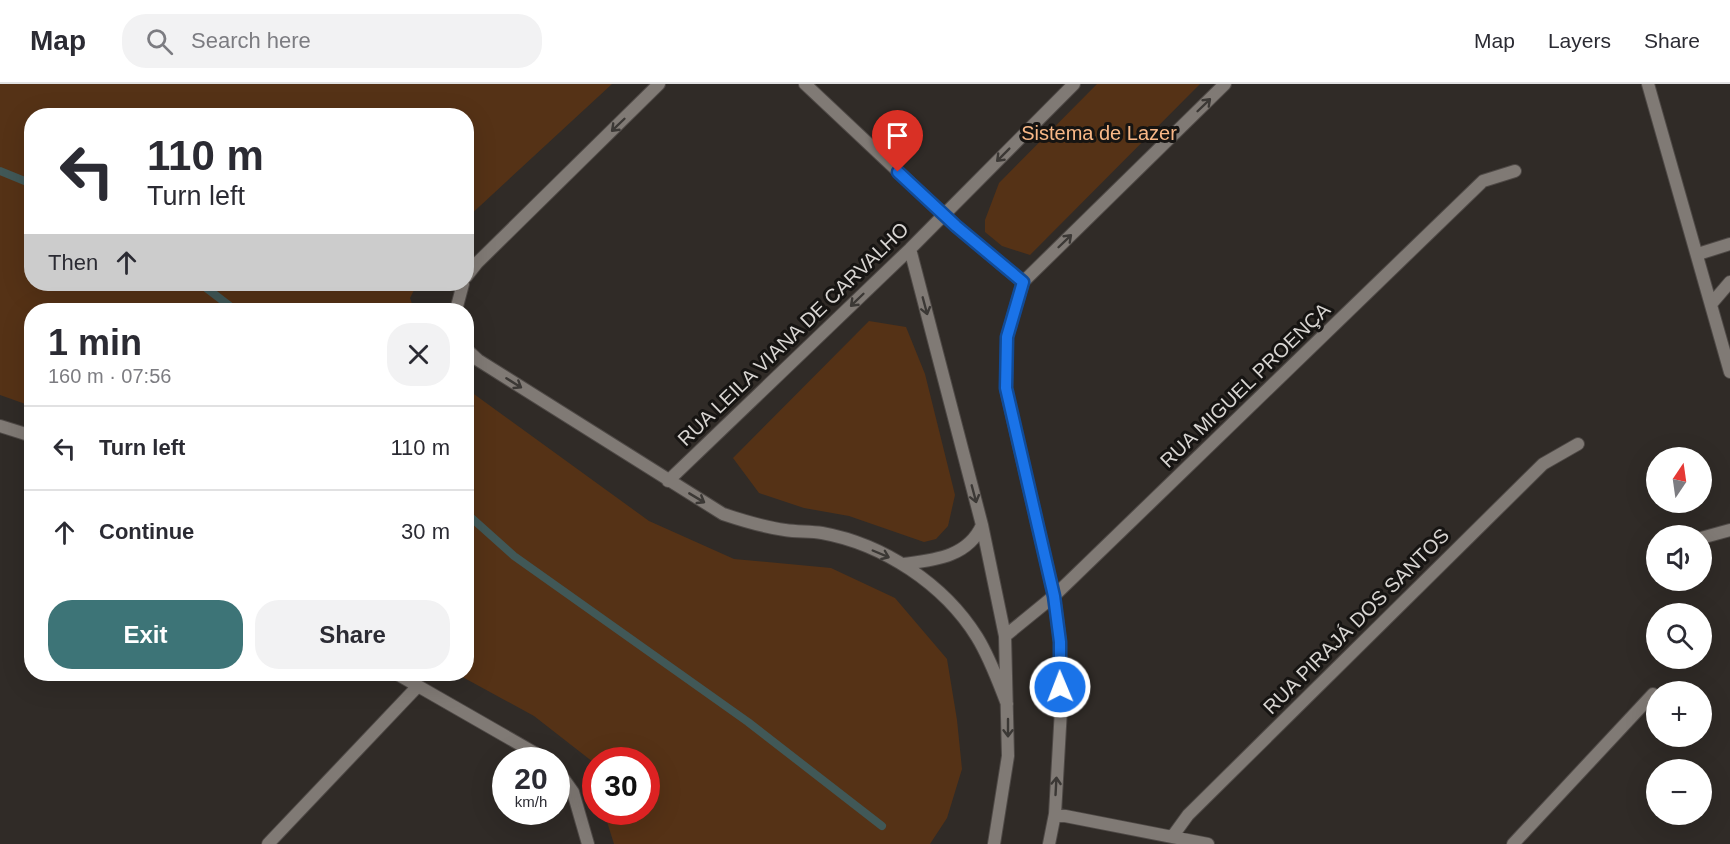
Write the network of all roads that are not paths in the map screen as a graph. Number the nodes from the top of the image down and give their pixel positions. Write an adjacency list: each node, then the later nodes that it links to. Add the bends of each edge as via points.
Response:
1 (659, 84): 11 (street, one-way to 11)
2 (805, 84): 7 (street)
3 (1074, 84): 7 (street, RUA LEILA VIANA DE CARVALHO, one-way to 7)
4 (1225, 84): 12 (street, one-way to 4)
5 (1648, 84): 10 (street)
6 (1515, 171): 25 (street, RUA MIGUEL PROENÇA, via 1483,181)
7 (944, 215): 9 (street, RUA LEILA VIANA DE CARVALHO); 12 (street)
8 (1730, 244): 10 (street)
9 (910, 249): 20 (street, RUA LEILA VIANA DE CARVALHO, one-way to 20); 21 (street, one-way to 21)
10 (1698, 254): 14 (street)
11 (474, 267)
12 (1023, 282): 25 (street, via 1007,337 1006,388)
13 (1730, 282): 14 (street)
14 (1712, 303): 16 (street)
15 (474, 356): 20 (street, one-way to 20)
16 (1730, 372)
17 (0, 426): 18 (street)
18 (24, 434)
19 (1578, 444): 34 (street, RUA PIRAJÁ DOS SANTOS, via 1543,464 1188,815)
20 (668, 481): 24 (street, one-way to 24, via 723,514 754,525 821,533)
21 (982, 525): 24 (street, via 978,535 953,554); 26 (street)
22 (1730, 530): 23 (street)
23 (1712, 535)
24 (904, 564): 30 (street, via 936,590 976,635)
25 (1054, 596): 26 (street, RUA MIGUEL PROENÇA); 33 (street, one-way to 25, via 1061,709 1060,642)
26 (1005, 636): 30 (street)
27 (409, 681): 28 (street)
28 (418, 686): 31 (street); 35 (street)
29 (1646, 702): 40 (street)
30 (1007, 704): 37 (street, one-way to 37, via 1008,756)
31 (524, 747)
32 (570, 788): 36 (street)
33 (1055, 814): 34 (street); 38 (street)
34 (1172, 837): 39 (street)
35 (268, 844)
36 (588, 844)
37 (994, 844)
38 (1049, 844)
39 (1208, 844)
40 (1513, 844)

